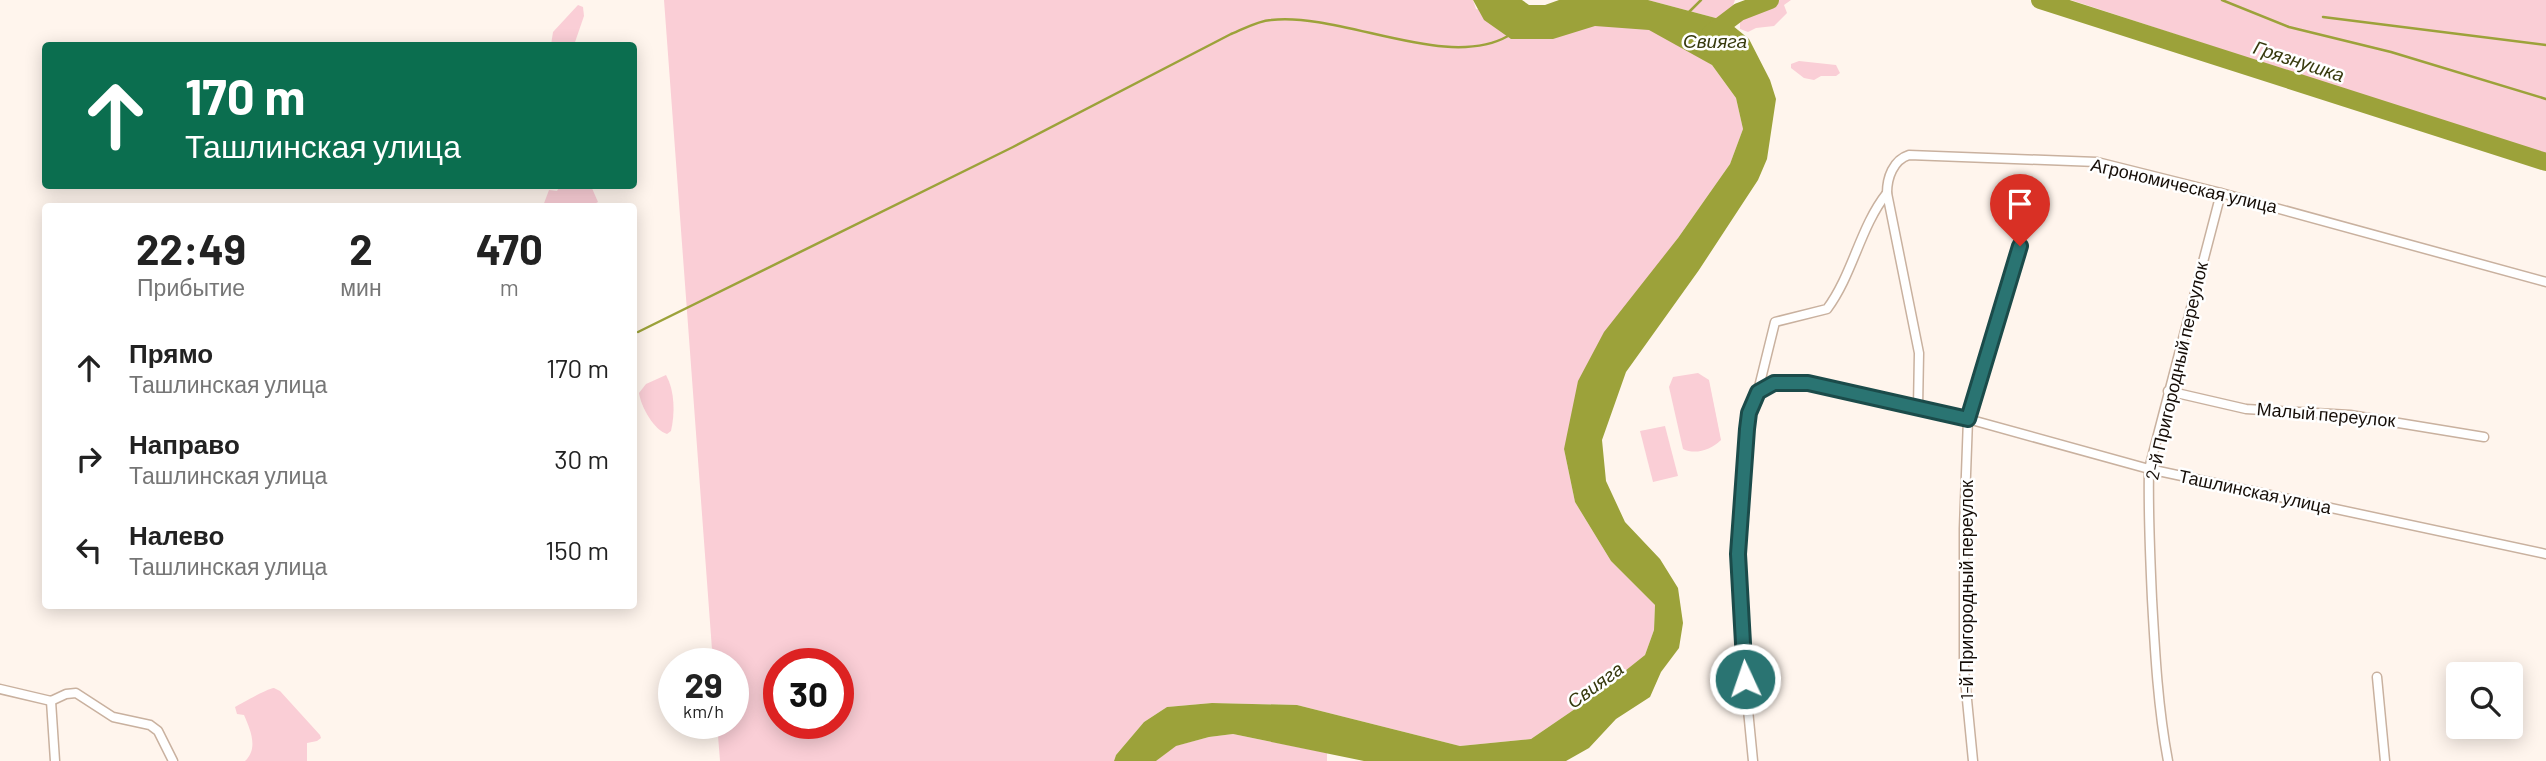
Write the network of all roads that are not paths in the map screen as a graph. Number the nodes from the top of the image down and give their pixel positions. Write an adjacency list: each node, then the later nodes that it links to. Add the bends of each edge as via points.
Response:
1 (2221, 192): 2 (street, Агрономическая улица, via 2097,162 1909,155 1890,173); 4 (street, Агрономическая улица); 5 (street, 2-й Пригородный переулок)
2 (1887, 193): 6 (street, Агрономическая улица, via 1875,208 1827,309 1775,322); 7 (street, via 1919,353)
3 (2020, 246): 8 (street)
4 (2546, 282)
5 (2168, 391): 9 (street, Малый переулок, via 2246,408 2350,415); 10 (street, 2-й Пригородный переулок)
6 (1758, 392): 7 (street, Ташлинская улица, via 1774,383 1808,383); 17 (street, via 1747,429 1738,554)
7 (1918, 408): 8 (street, Ташлинская улица)
8 (1968, 419): 10 (street, Ташлинская улица); 18 (street, 1-й Пригородный переулок, via 1964,669)
9 (2484, 437)
10 (2149, 469): 11 (street, Ташлинская улица); 19 (street, 2-й Пригородный переулок, via 2155,656)
11 (2546, 554)
12 (2378, 677): 20 (street)
13 (0, 690): 14 (street)
14 (51, 701): 15 (street); 16 (street, via 76,693 113,717 149,725 158,731)
15 (55, 761)
16 (173, 761)
17 (1754, 761)
18 (1973, 761)
19 (2168, 761)
20 (2385, 761)

